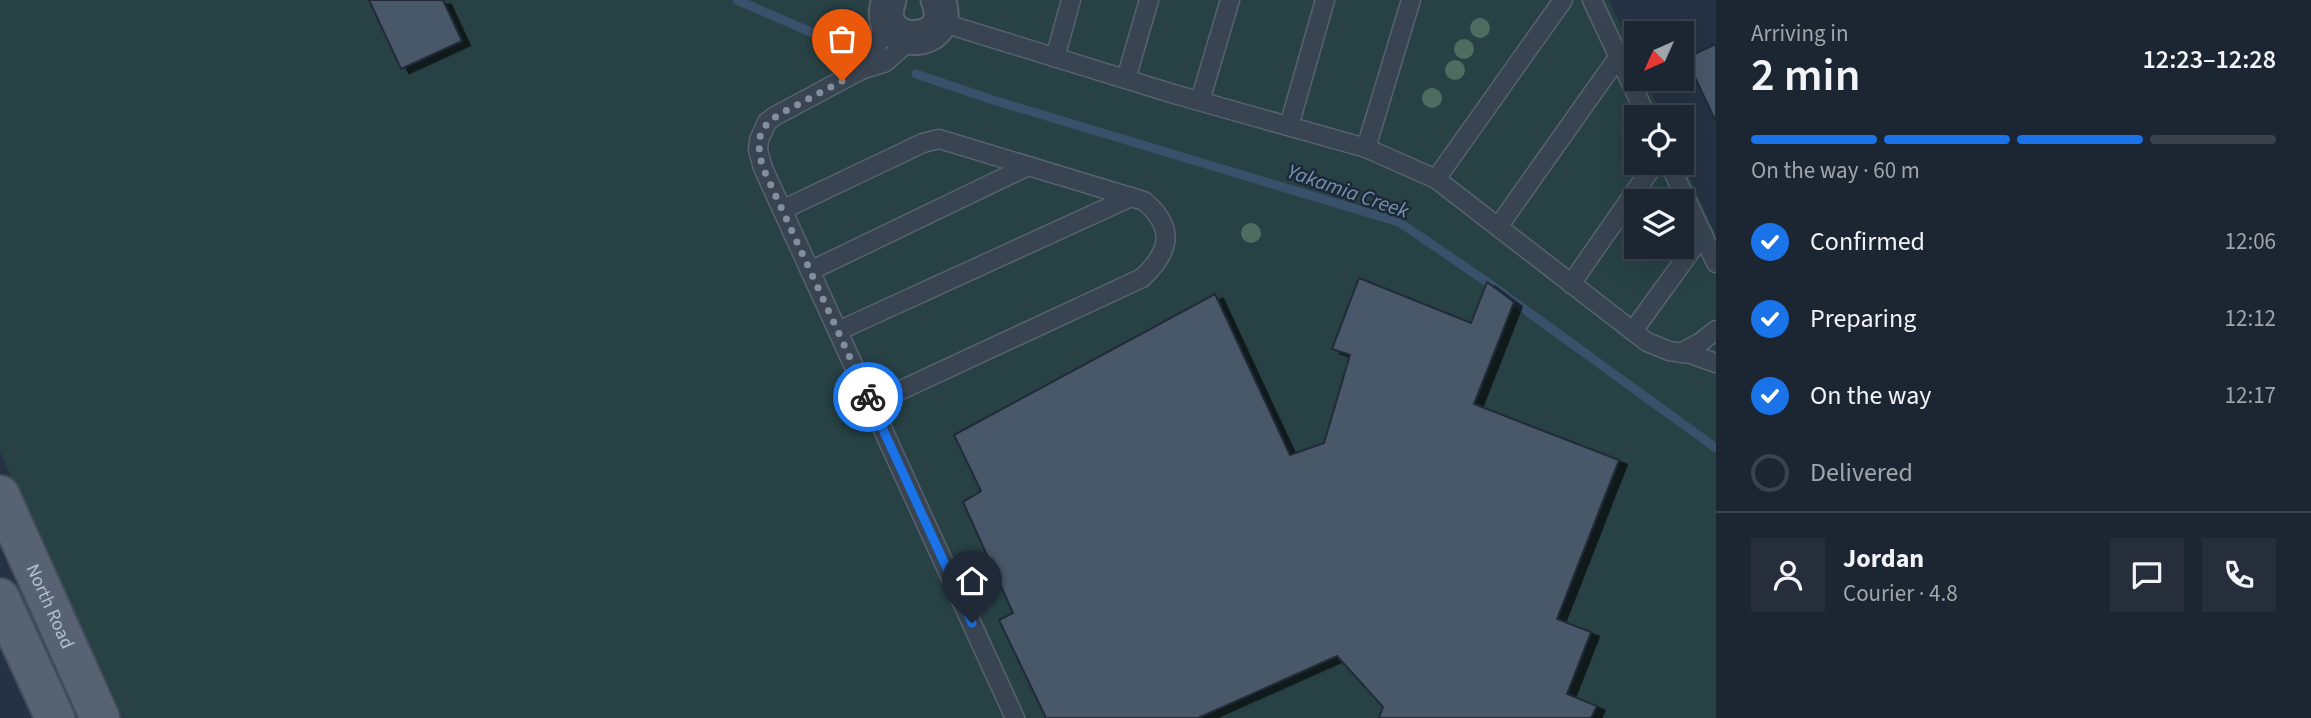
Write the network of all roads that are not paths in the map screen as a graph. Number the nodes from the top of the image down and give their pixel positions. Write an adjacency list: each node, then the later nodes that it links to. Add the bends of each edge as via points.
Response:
1 (1071, 0): 12 (lane)
2 (1149, 0): 14 (lane)
3 (1230, 0): 15 (lane)
4 (1325, 0): 17 (lane)
5 (1411, 0): 18 (lane)
6 (1563, 0): 22 (lane)
7 (1592, 0): 11 (lane)
8 (888, 9): 10 (street, via 896,32); 13 (lane, via 874,55)
9 (939, 11): 10 (street, via 928,35); 12 (lane)
10 (912, 39): 13 (lane, via 884,63)
11 (1619, 56): 16 (lane); 25 (lane)
12 (1055, 58): 14 (lane)
13 (861, 71): 24 (lane, via 775,116 762,130 758,150)
14 (1126, 79): 15 (lane)
15 (1200, 101): 17 (lane)
16 (1641, 105)
17 (1289, 127): 18 (lane)
18 (1366, 149): 22 (lane)
19 (1028, 166): 23 (lane); 24 (lane, via 939,139); 28 (lane)
20 (1647, 175): 29 (lane)
21 (1675, 175): 26 (lane)
22 (1436, 179): 25 (lane)
23 (1131, 197): 31 (lane); 35 (lane, via 1156,211 1167,241 1157,264 1142,278)
24 (782, 210): 28 (lane)
25 (1498, 227): 29 (lane)
26 (1703, 234): 27 (lane); 32 (lane)
27 (1716, 263)
28 (810, 271): 31 (lane)
29 (1571, 284): 32 (lane)
30 (1716, 330): 33 (lane)
31 (838, 331): 35 (lane)
32 (1633, 331): 33 (lane, via 1647,342)
33 (1681, 353): 34 (lane)
34 (1716, 363)
35 (871, 404): 40 (lane)
36 (0, 495): 39 (main road, North Road)
37 (0, 598): 38 (main road)
38 (55, 718)
39 (100, 718)
40 (1015, 718)

